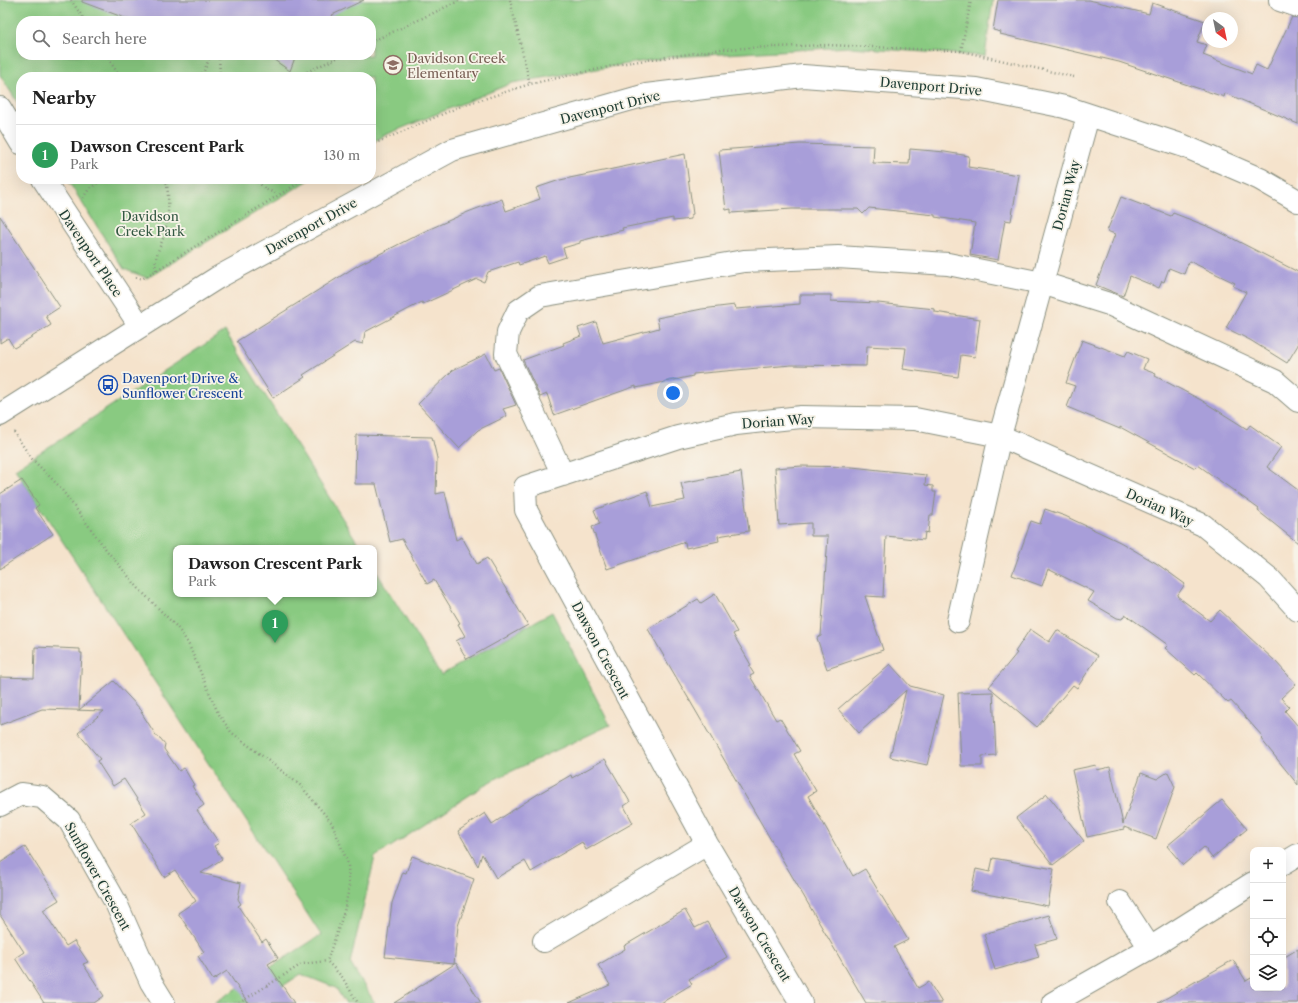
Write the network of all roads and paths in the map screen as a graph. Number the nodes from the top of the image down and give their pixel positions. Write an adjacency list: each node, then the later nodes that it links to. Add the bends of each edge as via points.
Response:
1 (71, 0): 7 (path)
2 (461, 0): 8 (path)
3 (510, 0): 19 (path)
4 (972, 0): 9 (path)
5 (1280, 0): 6 (street)
6 (1298, 6)
7 (82, 16)
8 (376, 40)
9 (961, 51): 18 (path); 19 (path, via 828,46 722,49 626,63)
10 (109, 60): 14 (path)
11 (209, 60): 15 (path)
12 (219, 60): 16 (path)
13 (332, 60): 17 (path)
14 (117, 72)
15 (203, 72)
16 (220, 72)
17 (307, 72)
18 (1074, 77)
19 (530, 84): 23 (path, via 459,108)
20 (0, 108): 22 (street)
21 (1088, 116): 29 (street, Davenport Drive, via 1184,146 1260,179); 30 (street, Dorian Way); 31 (street, Davenport Drive, via 1039,101 976,89 803,76 646,95 452,150 217,278)
22 (16, 135)
23 (376, 143)
24 (46, 184): 31 (street, Davenport Place)
25 (167, 184): 28 (path, via 166,228 154,262 156,270)
26 (260, 184): 28 (path)
27 (296, 184): 28 (path)
28 (278, 194)
29 (1298, 201)
30 (1042, 283): 32 (street, via 1109,304 1275,381); 34 (street, Dorian Way); 36 (street, via 948,264 838,257 744,262 540,296 518,311 508,332 506,354)
31 (140, 326): 33 (street, Davenport Drive)
32 (1298, 401)
33 (0, 415)
34 (1000, 436): 36 (street, Dorian Way, via 915,419 801,417 736,424 678,437); 37 (street, Dorian Way, via 1203,525 1269,578); 38 (street, Dorian Way)
35 (27, 451): 47 (path, via 59,486 140,590 177,627 188,643 218,713 231,732 300,785 332,823 348,864 349,888 344,912)
36 (563, 474): 40 (street, Dawson Crescent, via 525,487 526,510)
37 (1298, 610)
38 (958, 621)
39 (0, 805): 48 (street, Sunflower Crescent, via 21,794 42,797 69,820 116,903 151,982)
40 (707, 844): 45 (street); 51 (street, Dawson Crescent)
41 (1298, 855): 42 (street)
42 (1286, 862)
43 (1250, 885): 46 (street)
44 (1120, 902): 46 (street)
45 (544, 941)
46 (1150, 948): 52 (street)
47 (327, 962): 49 (path, via 302,964); 50 (path, via 342,977)
48 (164, 1003)
49 (239, 1003)
50 (358, 1003)
51 (801, 1003)
52 (1053, 1003)

